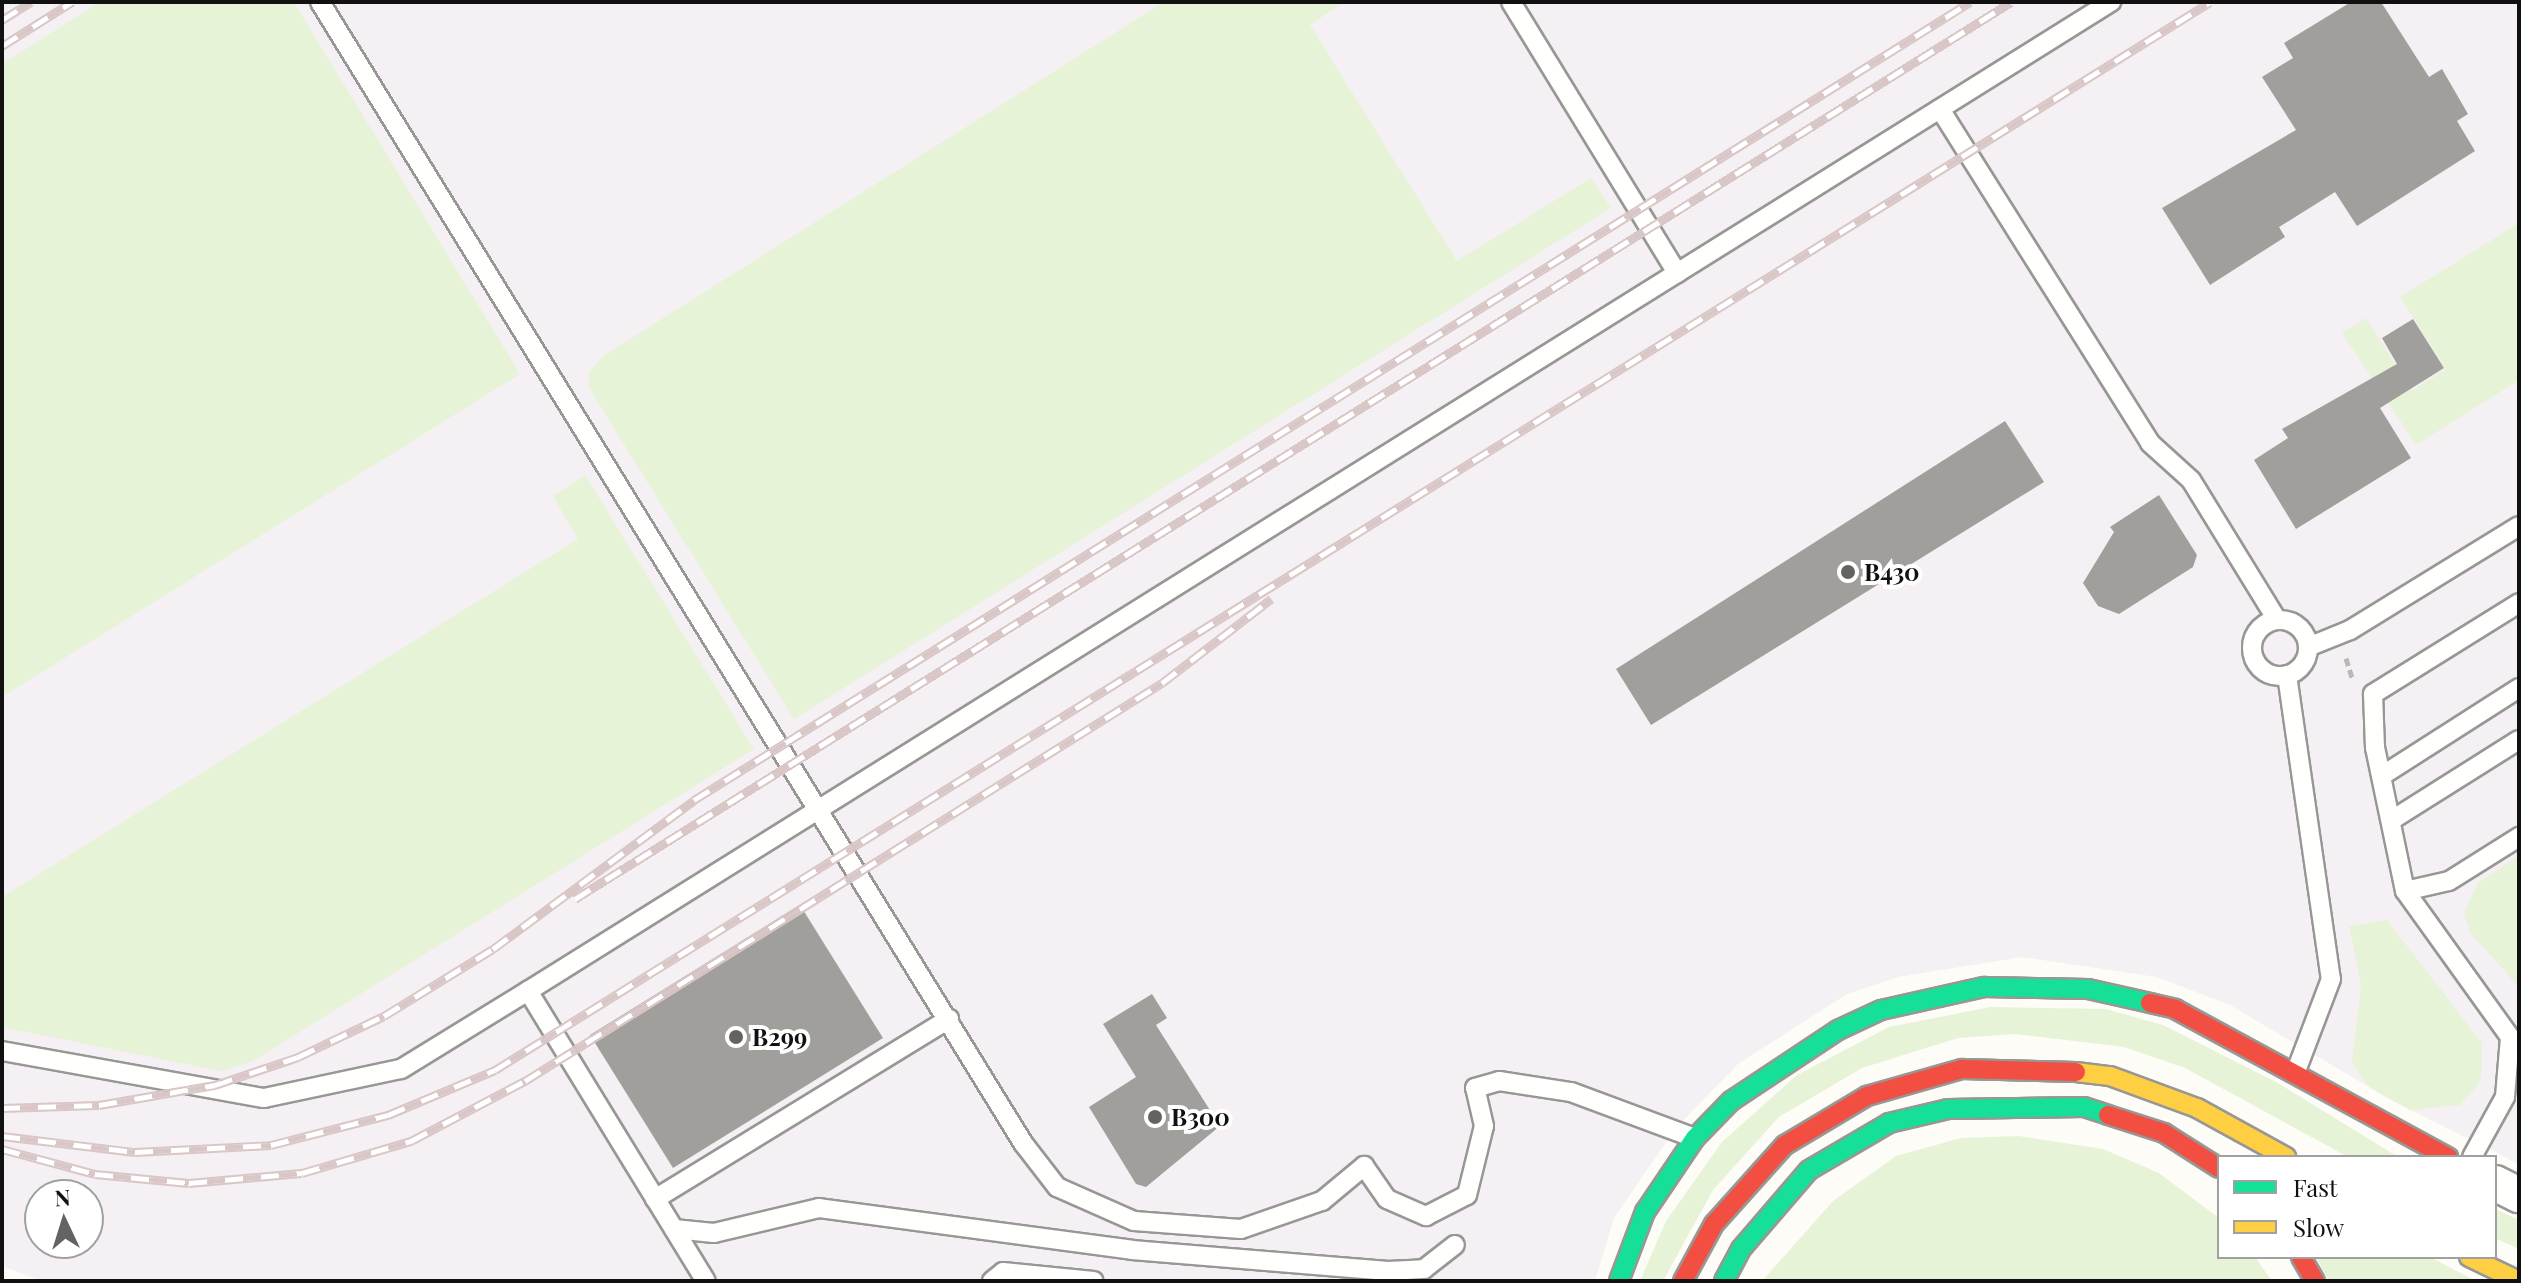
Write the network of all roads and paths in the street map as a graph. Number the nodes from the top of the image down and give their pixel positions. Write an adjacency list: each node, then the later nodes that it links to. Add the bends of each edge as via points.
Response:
1 (320, 2): 14 (lane)
2 (1511, 2): 5 (lane)
3 (2111, 2): 4 (lane)
4 (1940, 109): 5 (lane); 8 (lane, via 2150,443 2191,480)
5 (1677, 273): 14 (lane)
6 (2519, 526): 9 (lane, via 2350,630)
7 (2519, 603): 13 (lane, via 2373,694)
8 (2277, 620): 9 (lane, via 2295,624); 10 (lane, via 2255,635 2253,653 2262,668)
9 (2308, 647): 10 (lane, via 2303,664)
10 (2287, 675): 21 (lane, via 2331,979)
11 (2519, 688): 13 (lane)
12 (2519, 740): 15 (lane)
13 (2383, 775): 15 (lane)
14 (822, 809): 18 (lane); 19 (lane)
15 (2395, 818): 17 (lane)
16 (2519, 837): 17 (lane, via 2449,881)
17 (2405, 891): 25 (lane, via 2510,1037 2505,1097)
18 (528, 991): 20 (lane, via 401,1069 264,1098); 29 (lane)
19 (949, 1019): 22 (lane, via 1057,1187 1134,1221 1241,1229 1322,1201 1364,1166 1387,1199 1426,1216 1467,1195 1484,1126 1475,1088 1538,1084); 29 (lane)
20 (2, 1051)
21 (2296, 1071): 22 (main road, via 2228,1032 2132,997 1984,987 1881,1010 1838,1030 1768,1073); 24 (main road)
22 (1695, 1138): 37 (main road, via 1645,1212)
23 (2282, 1155): 38 (main road, via 2197,1108 2110,1076 2020,1065 1962,1069 1867,1096 1785,1145 1714,1224)
24 (2444, 1155)
25 (2473, 1155)
26 (2217, 1167): 39 (main road, via 2164,1133 2084,1107 1948,1109 1889,1123 1809,1170 1741,1249)
27 (2497, 1184): 28 (street)
28 (2519, 1195)
29 (655, 1199): 30 (lane)
30 (674, 1229): 31 (lane, via 714,1233 819,1208 1132,1250 1388,1271 1424,1269); 34 (lane)
31 (1455, 1245)
32 (2302, 1259): 40 (main road)
33 (2473, 1259): 41 (main road)
34 (706, 1281)
35 (992, 1281): 36 (lane, via 1003,1272)
36 (1094, 1281)
37 (1619, 1281)
38 (1683, 1281)
39 (1724, 1281)
40 (2315, 1281)
41 (2519, 1281)

